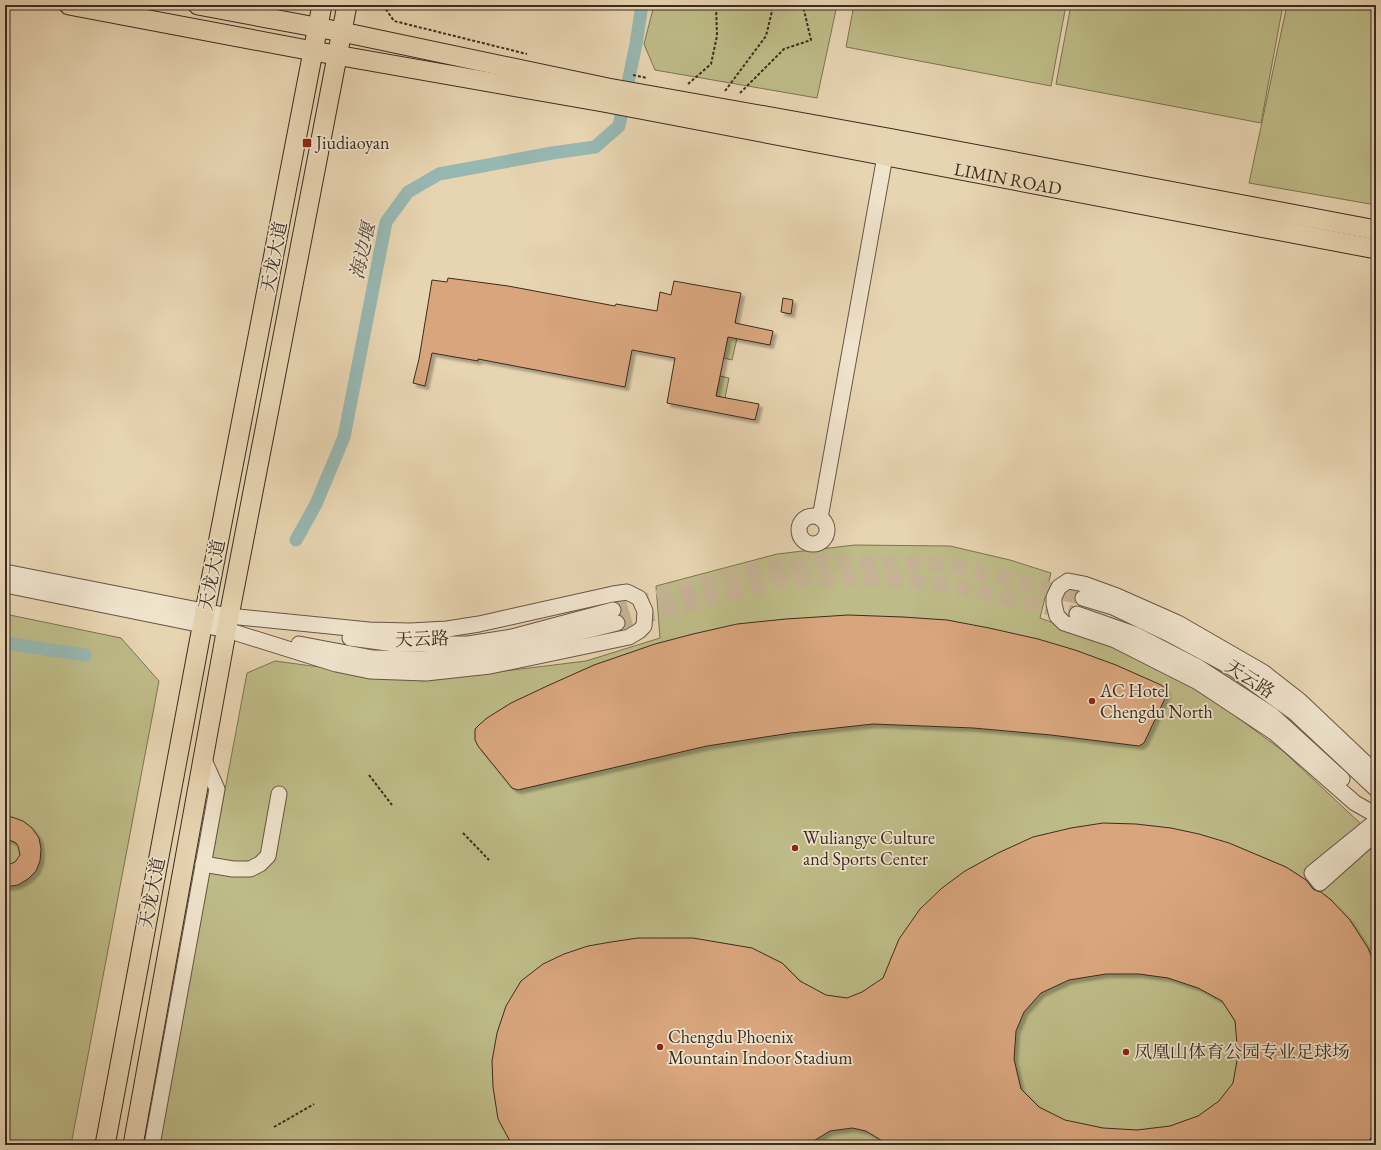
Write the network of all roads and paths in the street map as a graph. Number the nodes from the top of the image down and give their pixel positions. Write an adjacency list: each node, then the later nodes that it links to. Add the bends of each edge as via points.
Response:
1 (69, 5): 11 (main road)
2 (198, 5): 9 (main road)
3 (322, 5): 9 (main road, 天龙大道)
4 (347, 5): 10 (main road, 天龙大道)
5 (383, 5): 13 (path, via 394,21)
6 (716, 5): 14 (path, via 717,36 711,64)
7 (770, 5): 15 (path, via 772,11 766,36)
8 (809, 5): 16 (path, via 804,10 811,40 784,49)
9 (318, 28): 10 (main road); 11 (main road, 天龙大道)
10 (342, 32): 12 (main road, 天龙大道); 17 (main road)
11 (313, 51): 12 (main road); 27 (main road, 天龙大道)
12 (338, 55): 17 (main road); 28 (main road, 天龙大道)
13 (533, 55)
14 (688, 84)
15 (725, 91)
16 (740, 93)
17 (606, 95): 18 (main road, LIMIN ROAD)
18 (882, 146): 19 (main road, LIMIN ROAD); 20 (main road, LIMIN ROAD); 21 (street)
19 (1376, 230)
20 (1376, 249)
21 (816, 517)
22 (5, 572): 27 (street)
23 (5, 586): 27 (street)
24 (1083, 598): 32 (street, 天云路, via 1113,607 1234,669 1295,713)
25 (1077, 614): 35 (street, 天云路, via 1134,634 1198,668 1272,715 1344,780)
26 (615, 617): 28 (street, 天云路, via 493,654 422,660 373,658)
27 (204, 618): 28 (street); 43 (main road, 天龙大道)
28 (228, 623): 28 (street, via 336,664 370,671 426,672 490,666 629,637 644,626 645,611 639,598 627,592 447,629 369,630); 29 (main road, 天龙大道)
29 (204, 760): 40 (street, via 217,789); 44 (main road, 天龙大道)
30 (1376, 773): 35 (street, via 1300,701 1263,672 1178,623 1116,596 1084,584 1068,582 1059,587 1054,604 1057,616 1064,623 1115,640 1198,682 1275,734 1355,803)
31 (369, 775): 34 (path)
32 (1376, 789)
33 (279, 794): 40 (street, via 268,856 260,864 250,869 233,869)
34 (392, 805)
35 (1376, 815)
36 (1376, 820): 38 (street, via 1312,873 1320,883)
37 (463, 833): 39 (path)
38 (1376, 833)
39 (489, 860)
40 (204, 864): 45 (street)
41 (314, 1104): 42 (path)
42 (274, 1127)
43 (105, 1145)
44 (133, 1145)
45 (152, 1145)

